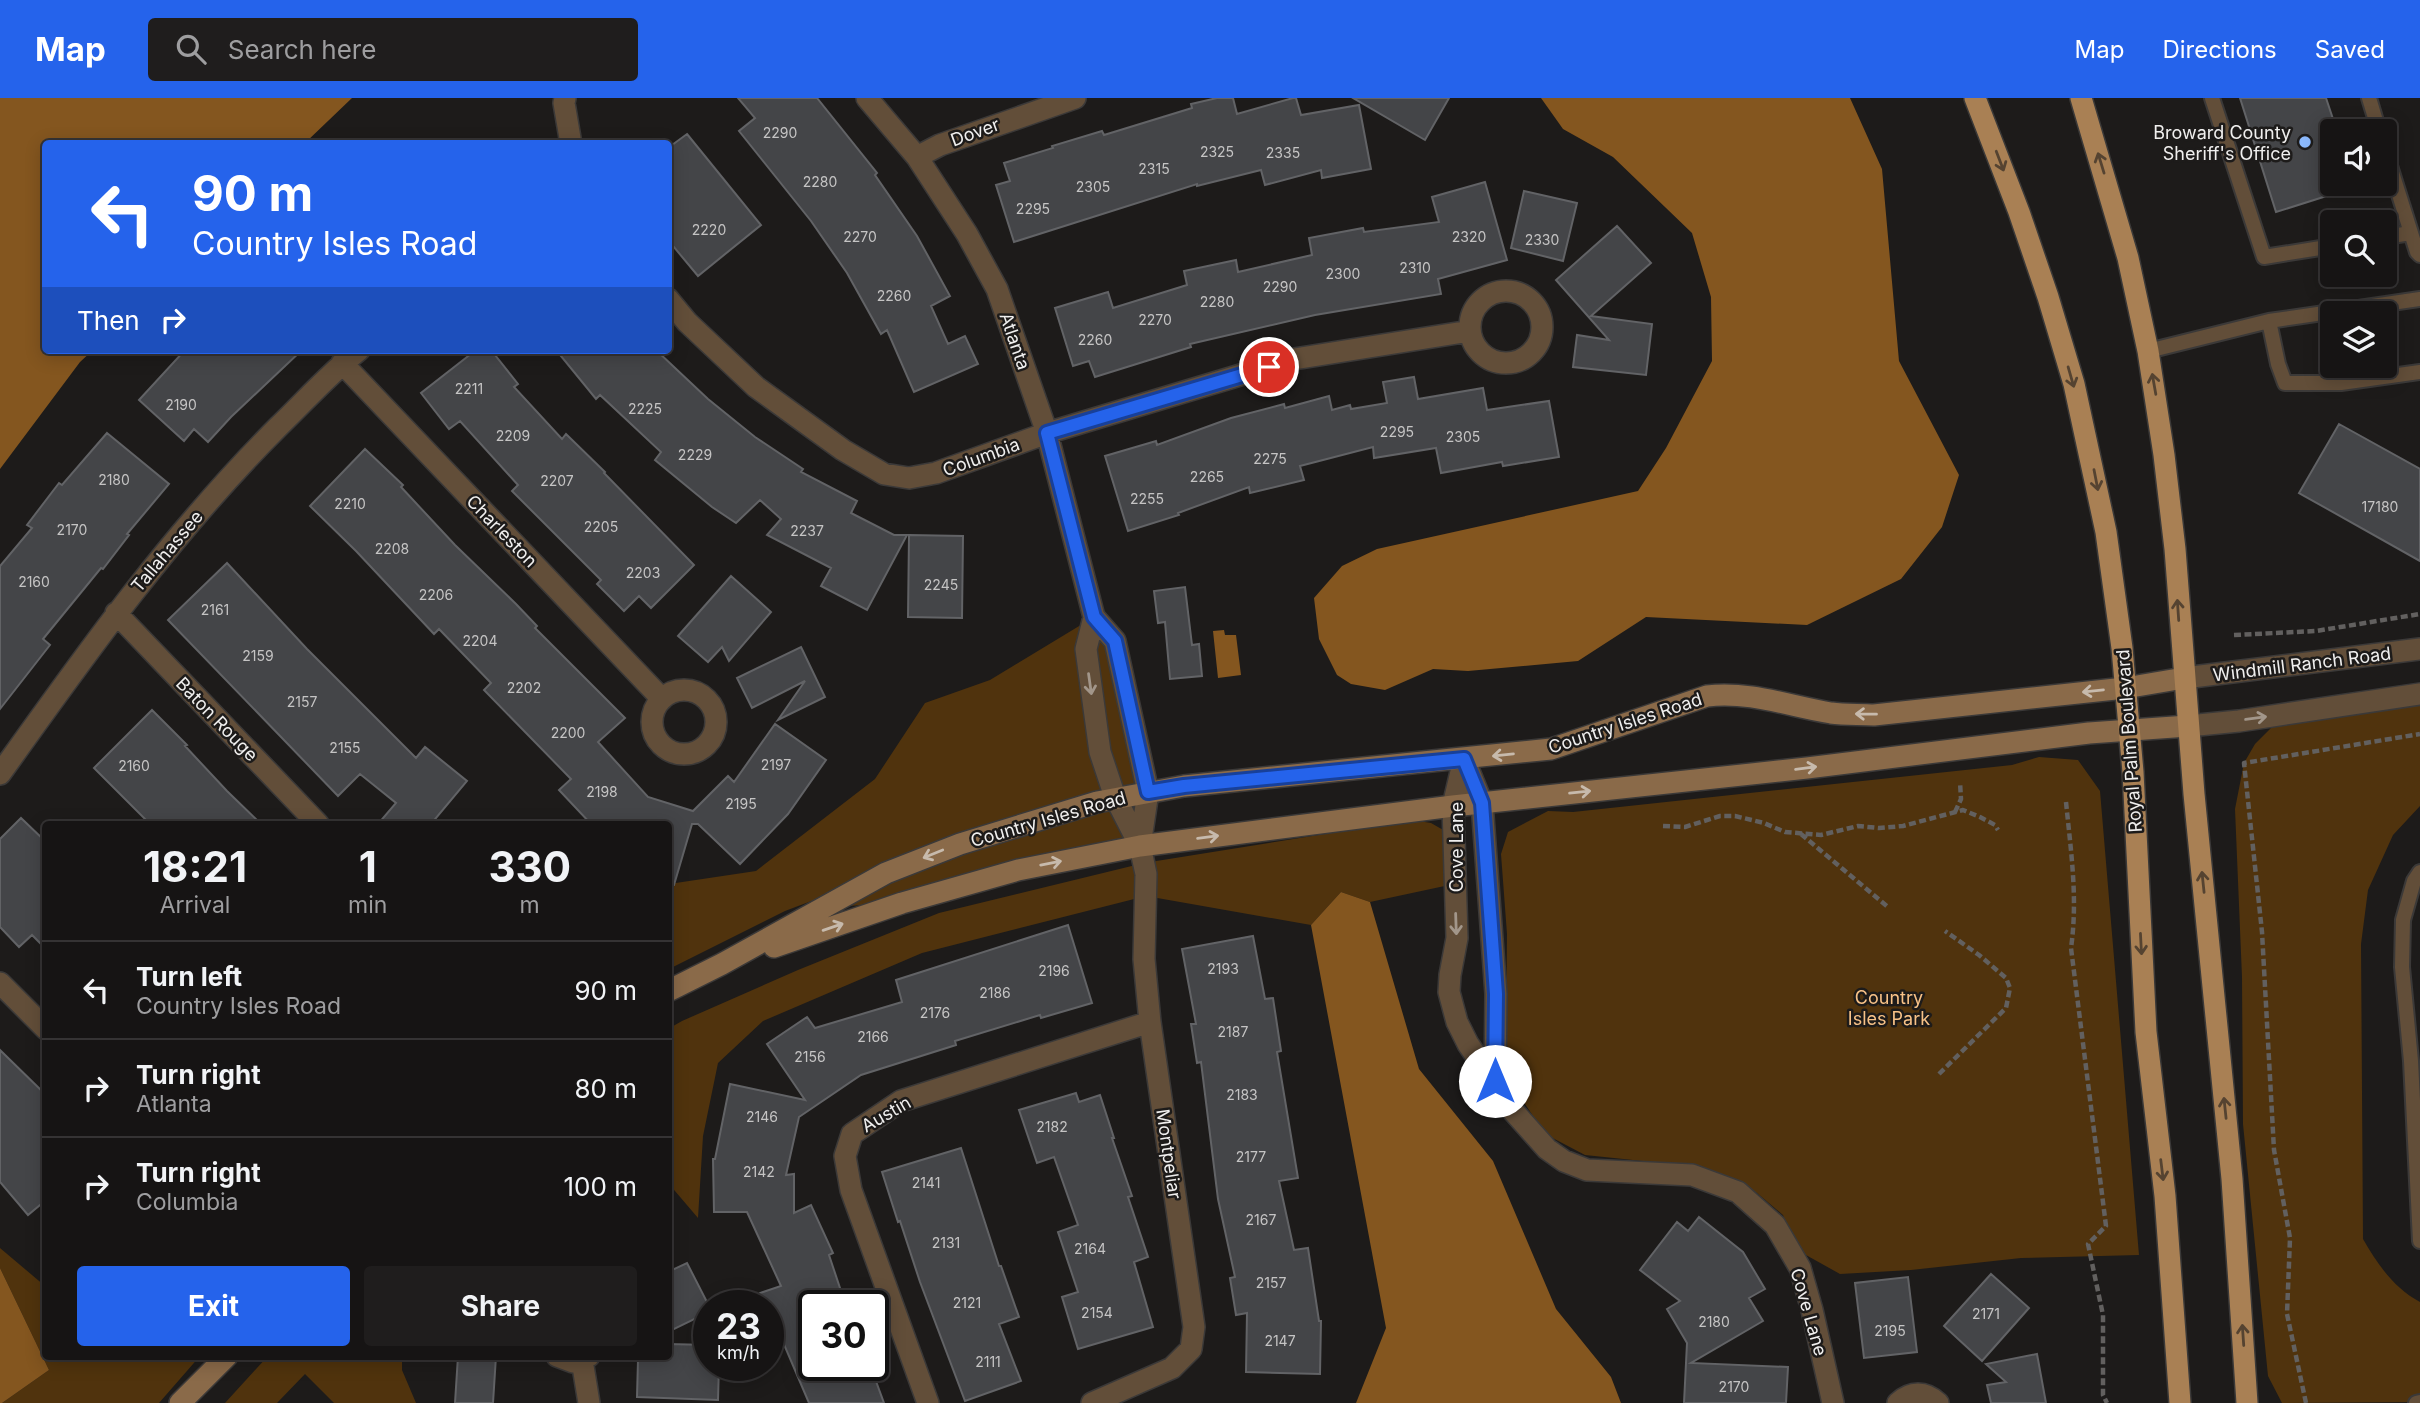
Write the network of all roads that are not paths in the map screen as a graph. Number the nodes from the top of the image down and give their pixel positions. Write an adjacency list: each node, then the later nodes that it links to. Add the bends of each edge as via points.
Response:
1 (565, 98): 9 (street)
2 (867, 98): 10 (street, Atlanta)
3 (1075, 98): 10 (street, Dover)
4 (1975, 98): 28 (main road, Royal Palm Boulevard, one-way to 28, via 2019,212 2074,384 2106,532)
5 (2081, 98): 20 (main road, one-way to 5, via 2128,258)
6 (2212, 98): 14 (lane, via 2264,257)
7 (2369, 98): 8 (lane)
8 (2375, 119)
9 (570, 140)
10 (917, 157): 23 (street, Atlanta, via 997,289)
11 (2397, 188): 12 (lane)
12 (2411, 233): 13 (lane); 15 (lane)
13 (2397, 235)
14 (2320, 248)
15 (2420, 255)
16 (2420, 299): 18 (lane)
17 (672, 304): 23 (street, Columbia, via 756,387 884,474 908,478 936,473)
18 (2269, 321): 20 (lane); 22 (lane, via 2286,383 2341,383)
19 (1470, 331): 23 (street, Columbia, via 1294,359)
20 (2148, 351): 27 (main road, one-way to 20, via 2175,549)
21 (351, 356): 24 (street, Tallahassee, via 261,444 178,535); 30 (street, Charleston)
22 (2420, 372)
23 (1047, 433): 25 (street, Atlanta)
24 (116, 613): 34 (street, Tallahassee); 39 (street, Baton Rouge)
25 (1094, 617): 35 (street, Atlanta, via 1115,641); 36 (street, Atlanta, one-way to 36, via 1086,649 1088,674 1100,752)
26 (2420, 649): 27 (street, Windmill Ranch Road)
27 (2184, 678): 28 (street, Country Isles Road); 31 (main road)
28 (2125, 688): 32 (main road, Royal Palm Boulevard); 33 (street, Country Isles Road, one-way to 33, via 1874,715 1833,713 1731,693 1707,696 1550,749)
29 (2420, 694): 31 (street, one-way to 29)
30 (662, 699)
31 (2188, 726): 32 (street, Country Isles Road); 59 (main road, one-way to 31, via 2232,1179)
32 (2128, 729): 37 (street, Country Isles Road, one-way to 32); 58 (main road, Royal Palm Boulevard, one-way to 58, via 2146,1032 2165,1196)
33 (1464, 759): 35 (street, Country Isles Road); 37 (street, Cove Lane); 38 (street, Cove Lane)
34 (0, 774)
35 (1148, 792): 36 (street, Country Isles Road); 40 (street, Atlanta)
36 (1115, 797): 40 (street, Atlanta); 42 (street, Country Isles Road, one-way to 42, via 960,844 886,873)
37 (1482, 803): 38 (street, Country Isles Road); 47 (street, Cove Lane, via 1496,994)
38 (1453, 806): 40 (street, Country Isles Road, one-way to 38); 47 (street, Cove Lane, one-way to 47, via 1457,938 1449,992 1468,1044)
39 (315, 821)
40 (1140, 846): 42 (street, Country Isles Road, one-way to 40, via 902,903 1018,870); 45 (street, Montpeliar, via 1146,874 1144,959)
41 (2420, 872): 48 (lane, via 2403,920 2402,967)
42 (722, 964): 44 (street, Country Isles Road)
43 (0, 983): 46 (street)
44 (672, 989)
45 (1150, 1022): 53 (street, Austin, via 901,1101 852,1134 845,1156 851,1190); 54 (street, Montpeliar, via 1194,1327 1191,1349 1172,1368)
46 (42, 1025)
47 (1495, 1081): 55 (street, Cove Lane, via 1514,1112 1564,1161 1587,1170 1692,1175 1738,1192 1774,1225 1800,1268)
48 (2420, 1241)
49 (223, 1360): 51 (street)
50 (585, 1360): 52 (street)
51 (180, 1403)
52 (589, 1403)
53 (928, 1403)
54 (1092, 1403)
55 (1833, 1403)
56 (1898, 1403): 57 (street, via 1914,1394)
57 (1938, 1403)
58 (2180, 1403)
59 (2247, 1403)

